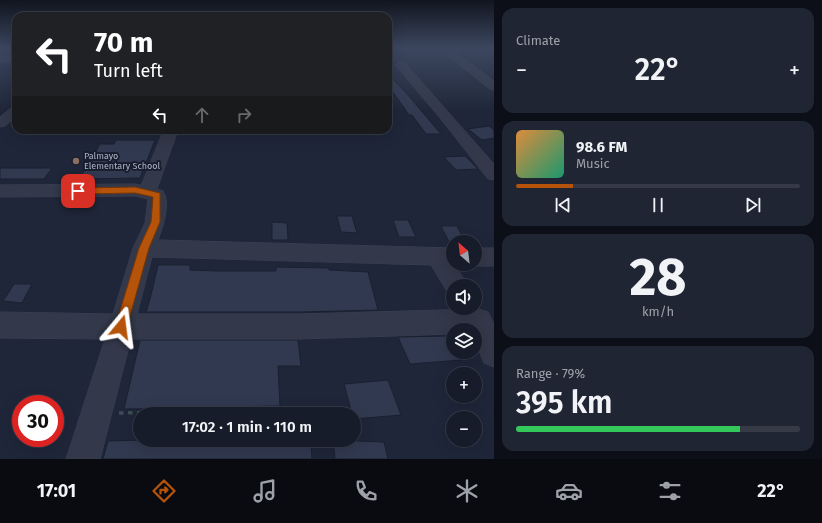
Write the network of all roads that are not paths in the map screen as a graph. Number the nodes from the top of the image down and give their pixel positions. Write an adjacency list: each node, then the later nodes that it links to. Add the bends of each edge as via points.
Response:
1 (405, 69): 9 (street)
2 (471, 69): 4 (street)
3 (477, 87): 5 (street)
4 (494, 87)
5 (494, 99)
6 (12, 114): 7 (street)
7 (0, 123)
8 (169, 134): 11 (street)
9 (494, 175)
10 (0, 191): 11 (street)
11 (147, 192): 12 (street, via 157,195 155,222)
12 (144, 248): 13 (street); 19 (street)
13 (445, 257): 16 (street)
14 (482, 257): 15 (street)
15 (494, 257)
16 (453, 279)
17 (475, 315): 19 (street, via 392,326); 20 (street)
18 (0, 325): 19 (street)
19 (121, 327): 21 (street)
20 (494, 353)
21 (83, 459)

